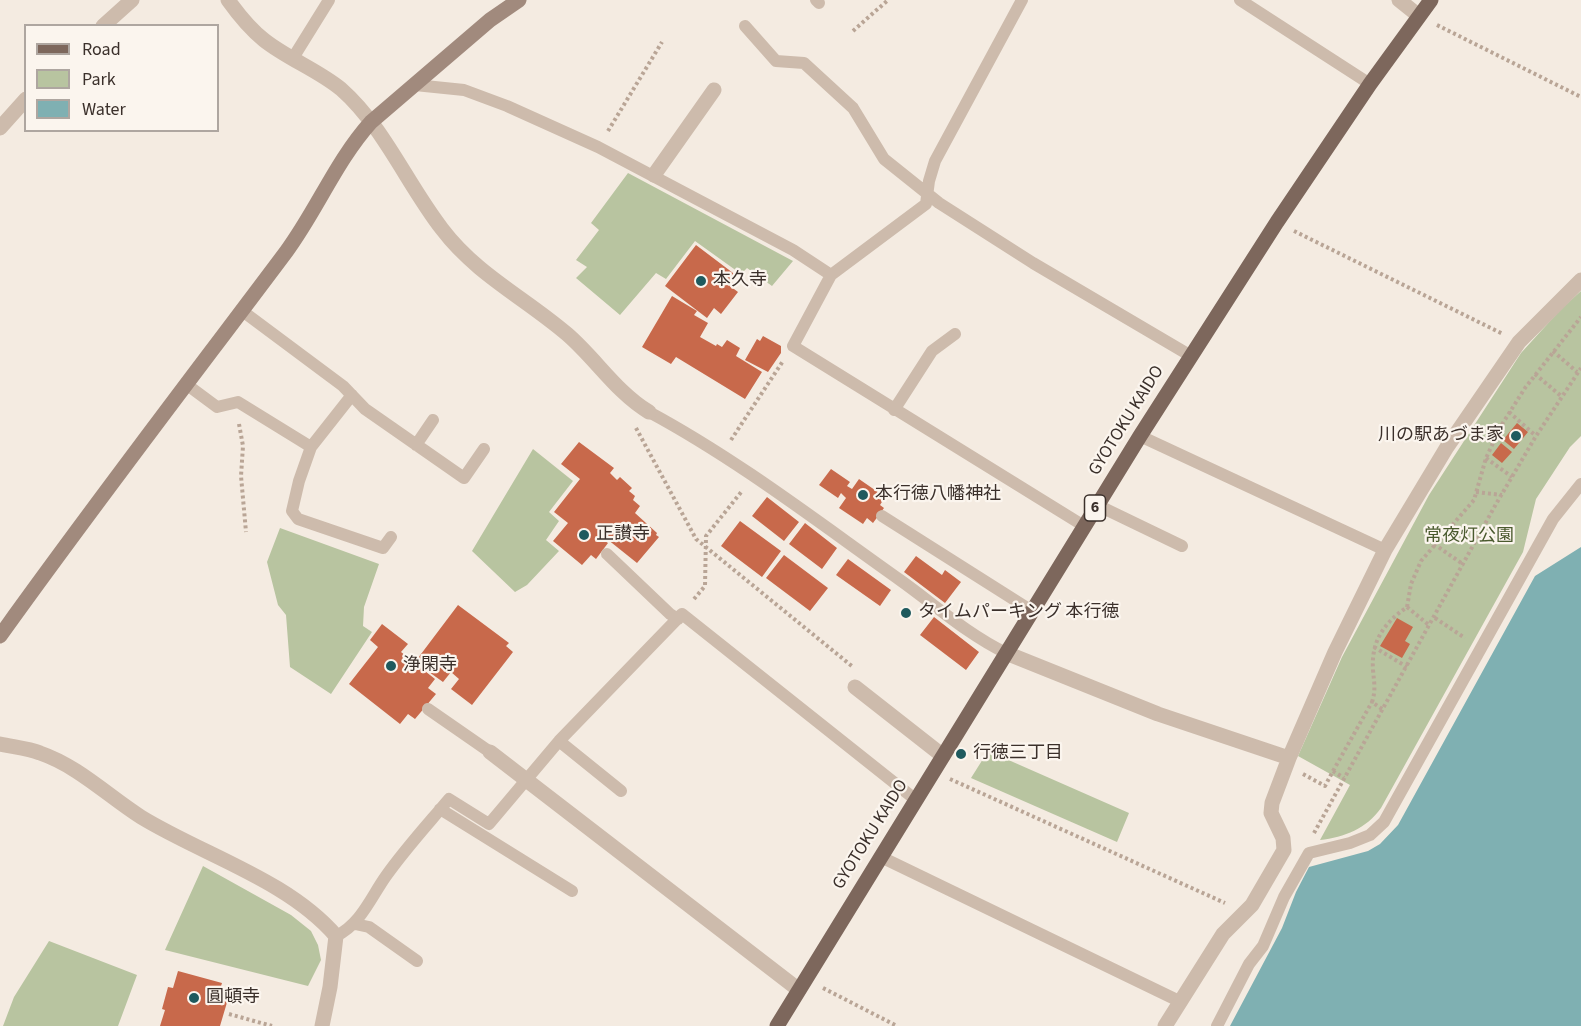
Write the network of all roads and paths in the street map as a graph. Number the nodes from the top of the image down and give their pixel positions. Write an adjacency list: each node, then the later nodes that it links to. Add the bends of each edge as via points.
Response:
1 (132, 0): 11 (street)
2 (228, 0): 15 (street, via 265,40)
3 (329, 0): 15 (lane)
4 (519, 0): 17 (street)
5 (888, 0): 13 (path)
6 (1022, 0): 25 (lane, via 935,161)
7 (1240, 0): 16 (lane)
8 (1399, 0): 10 (street)
9 (1431, 0): 10 (main road, GYOTOKU KAIDO / 6)
10 (1419, 16): 16 (main road, GYOTOKU KAIDO / 6); 19 (path)
11 (105, 24)
12 (745, 26): 25 (lane, via 776,61 804,63 854,108 884,159)
13 (853, 31)
14 (662, 42): 23 (path)
15 (293, 58): 21 (street, via 341,89)
16 (1370, 84): 26 (main road, GYOTOKU KAIDO / 6)
17 (415, 85): 21 (street); 23 (lane, via 465,90)
18 (714, 90): 24 (street)
19 (1581, 97)
20 (24, 101): 22 (street)
21 (371, 122): 29 (street, via 347,152 288,249); 44 (street, via 455,245 496,282 567,334 633,403)
22 (0, 128)
23 (598, 147): 24 (lane)
24 (654, 175): 27 (lane, via 793,250)
25 (928, 193): 27 (lane, via 926,204); 35 (lane, via 1033,263)
26 (1276, 222): 32 (path); 35 (main road, GYOTOKU KAIDO / 6)
27 (831, 275): 33 (lane)
28 (1581, 279): 32 (street)
29 (241, 310): 39 (street); 40 (lane)
30 (1581, 317): 34 (path)
31 (955, 334): 43 (lane, via 932,351)
32 (1519, 342): 70 (street, via 1447,447)
33 (793, 345): 43 (lane); 55 (path)
34 (1553, 351): 37 (path); 38 (path)
35 (1191, 356): 49 (main road, GYOTOKU KAIDO / 6)
36 (1581, 368): 37 (path)
37 (1577, 372): 41 (path)
38 (1535, 374): 41 (path); 45 (path)
39 (186, 384): 42 (lane); 78 (street)
40 (352, 395): 52 (lane, via 365,409); 53 (lane)
41 (1561, 396): 50 (path)
42 (218, 407): 53 (lane, via 237,402); 65 (path, via 239,422)
43 (894, 410): 64 (lane)
44 (649, 412): 55 (lane)
45 (1509, 412): 50 (path); 51 (path)
46 (433, 420): 52 (lane)
47 (635, 426): 69 (path, via 696,539)
48 (1479, 431): 51 (path)
49 (1140, 436): 62 (main road, GYOTOKU KAIDO / 6); 70 (lane)
50 (1536, 436): 58 (path)
51 (1493, 440): 56 (path)
52 (416, 445): 54 (lane, via 464,477)
53 (311, 447): 66 (lane, via 292,511 298,519 383,548)
54 (484, 449)
55 (721, 455): 57 (lane)
56 (1486, 458): 58 (path); 60 (path)
57 (753, 476): 69 (path, via 706,537); 81 (lane, via 982,641)
58 (1512, 477): 61 (path)
59 (1581, 484): 80 (lane, via 1553,519)
60 (1476, 492): 61 (path); 67 (path, via 1472,503)
61 (1502, 495): 72 (path)
62 (1097, 505): 64 (main road, GYOTOKU KAIDO / 6); 68 (lane)
63 (882, 516): 74 (lane)
64 (1084, 526): 74 (main road, GYOTOKU KAIDO / 6)
65 (246, 532)
66 (391, 537)
67 (1434, 544): 72 (path); 73 (path, via 1414,576)
68 (1182, 546)
69 (706, 547): 75 (path, via 705,586); 83 (path)
70 (1385, 550): 91 (street)
71 (607, 554): 75 (lane)
72 (1464, 565): 76 (path)
73 (1407, 607): 77 (path); 79 (path, via 1389,620)
74 (1032, 611): 81 (main road, GYOTOKU KAIDO / 6)
75 (680, 616): 87 (lane); 96 (lane)
76 (1435, 618): 77 (path); 80 (path)
77 (1430, 626): 82 (path)
78 (0, 636)
79 (1374, 647): 82 (path); 84 (path)
80 (1482, 648): 112 (lane, via 1384,822 1370,835 1309,853 1263,946 1249,964)
81 (1006, 652): 90 (main road, GYOTOKU KAIDO / 6); 91 (street)
82 (1407, 667): 86 (path)
83 (857, 679): 90 (street)
84 (1372, 702): 86 (path); 92 (path)
85 (428, 709): 89 (lane)
86 (1382, 710): 92 (path, via 1344,779)
87 (559, 741): 94 (lane); 95 (lane)
88 (0, 744): 102 (street, via 41,753 81,774 141,817 290,897 322,920)
89 (490, 752): 94 (street)
90 (943, 756): 93 (main road, GYOTOKU KAIDO / 6)
91 (1287, 761): 92 (path, via 1325,786); 100 (street, via 1271,813 1283,838 1284,850)
92 (1333, 771)
93 (933, 772): 96 (main road, GYOTOKU KAIDO / 6); 100 (path)
94 (525, 780): 97 (lane, via 489,824 448,799); 104 (street)
95 (621, 791)
96 (916, 800): 98 (main road, GYOTOKU KAIDO / 6)
97 (440, 809): 99 (lane); 101 (lane, via 387,874)
98 (881, 857): 104 (main road, GYOTOKU KAIDO / 6); 105 (lane)
99 (572, 891)
100 (1244, 915): 105 (street, via 1229,926)
101 (355, 924): 102 (lane); 103 (lane, via 369,927)
102 (336, 936): 108 (street)
103 (417, 961)
104 (802, 985): 109 (main road, GYOTOKU KAIDO / 6); 110 (path)
105 (1179, 1001): 111 (street)
106 (229, 1014): 107 (path)
107 (272, 1026)
108 (322, 1026)
109 (777, 1026)
110 (897, 1026)
111 (1165, 1026)
112 (1217, 1026)

